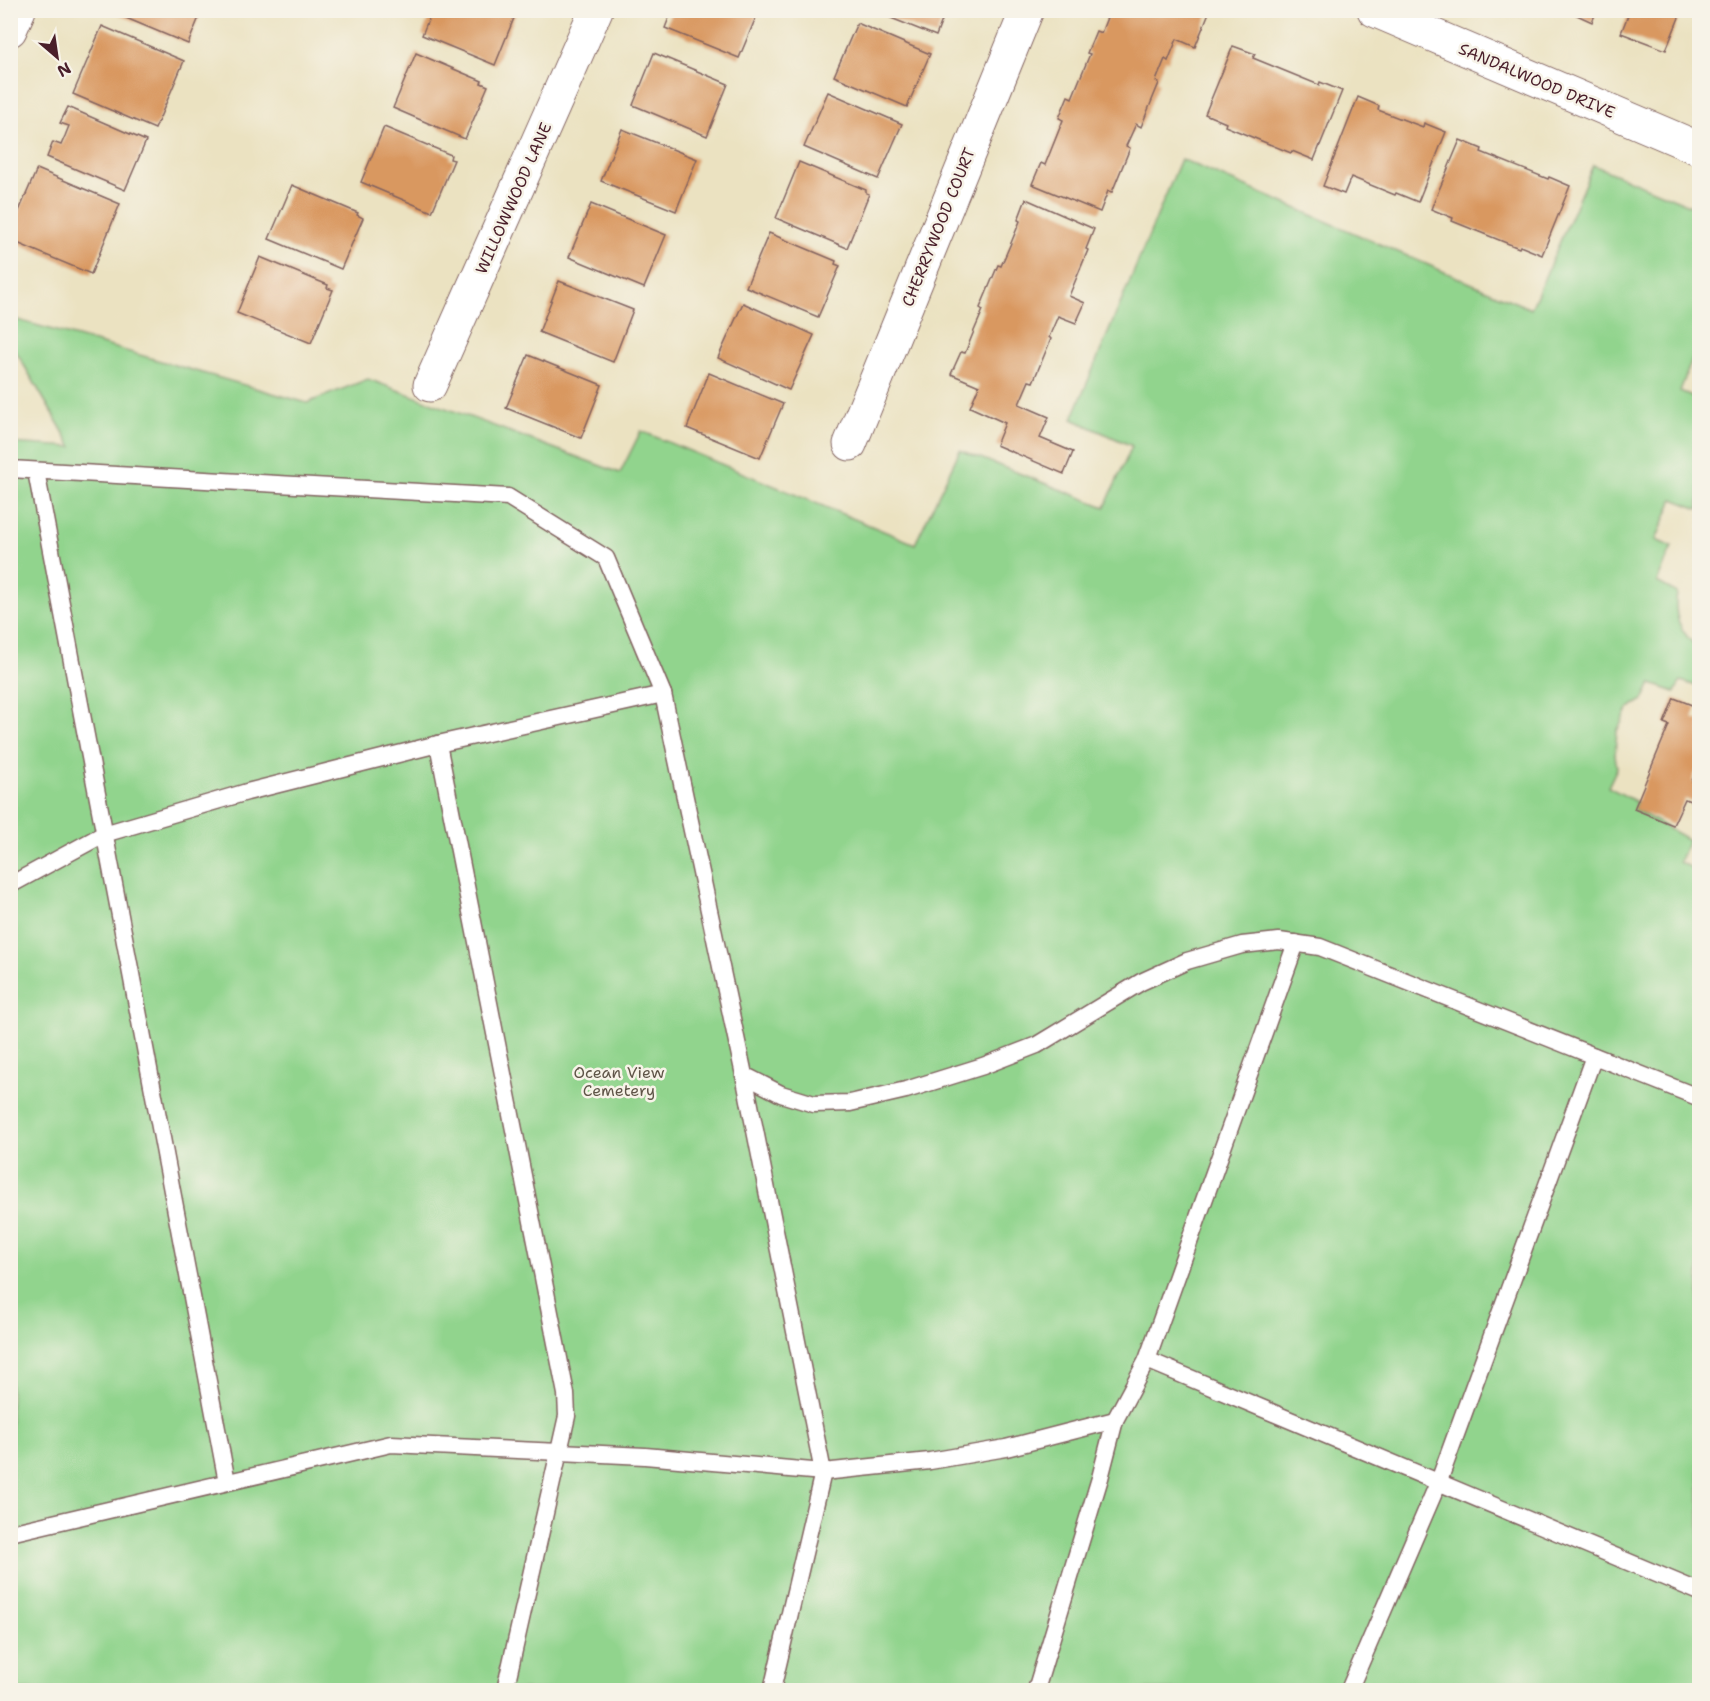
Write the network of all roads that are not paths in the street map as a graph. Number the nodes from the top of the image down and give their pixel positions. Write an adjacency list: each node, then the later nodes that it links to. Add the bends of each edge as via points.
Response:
1 (19, 10): 5 (street)
2 (596, 10): 7 (street, WILLOWWOOD LANE)
3 (1027, 10): 8 (street, CHERRYWOOD COURT)
4 (1374, 10): 6 (street, SANDALWOOD DRIVE)
5 (10, 30)
6 (1700, 149)
7 (430, 385)
8 (850, 444)
9 (10, 469): 10 (lane)
10 (36, 471): 11 (lane, via 508,497 606,558); 13 (lane)
11 (663, 694): 12 (lane); 17 (lane)
12 (438, 744): 13 (lane, via 247,792); 21 (lane, via 566,1394 567,1416)
13 (104, 834): 14 (lane); 24 (lane)
14 (10, 885)
15 (1296, 943): 16 (lane, via 1320,947); 17 (lane, via 1279,940 1242,945 1187,961 1141,982 1036,1045 906,1090 850,1103 814,1104 781,1094); 19 (lane)
16 (1594, 1056): 18 (lane); 23 (lane)
17 (744, 1075): 22 (lane)
18 (1700, 1098)
19 (1147, 1360): 20 (lane); 23 (lane)
20 (1115, 1420): 22 (lane, via 1006,1448 930,1461); 29 (lane)
21 (559, 1452): 22 (lane); 24 (lane, via 391,1444); 27 (lane)
22 (823, 1472): 28 (lane)
23 (1439, 1481): 26 (lane); 30 (lane)
24 (227, 1482): 25 (lane)
25 (10, 1533)
26 (1700, 1592)
27 (505, 1690)
28 (772, 1690)
29 (1036, 1690)
30 (1349, 1690)

